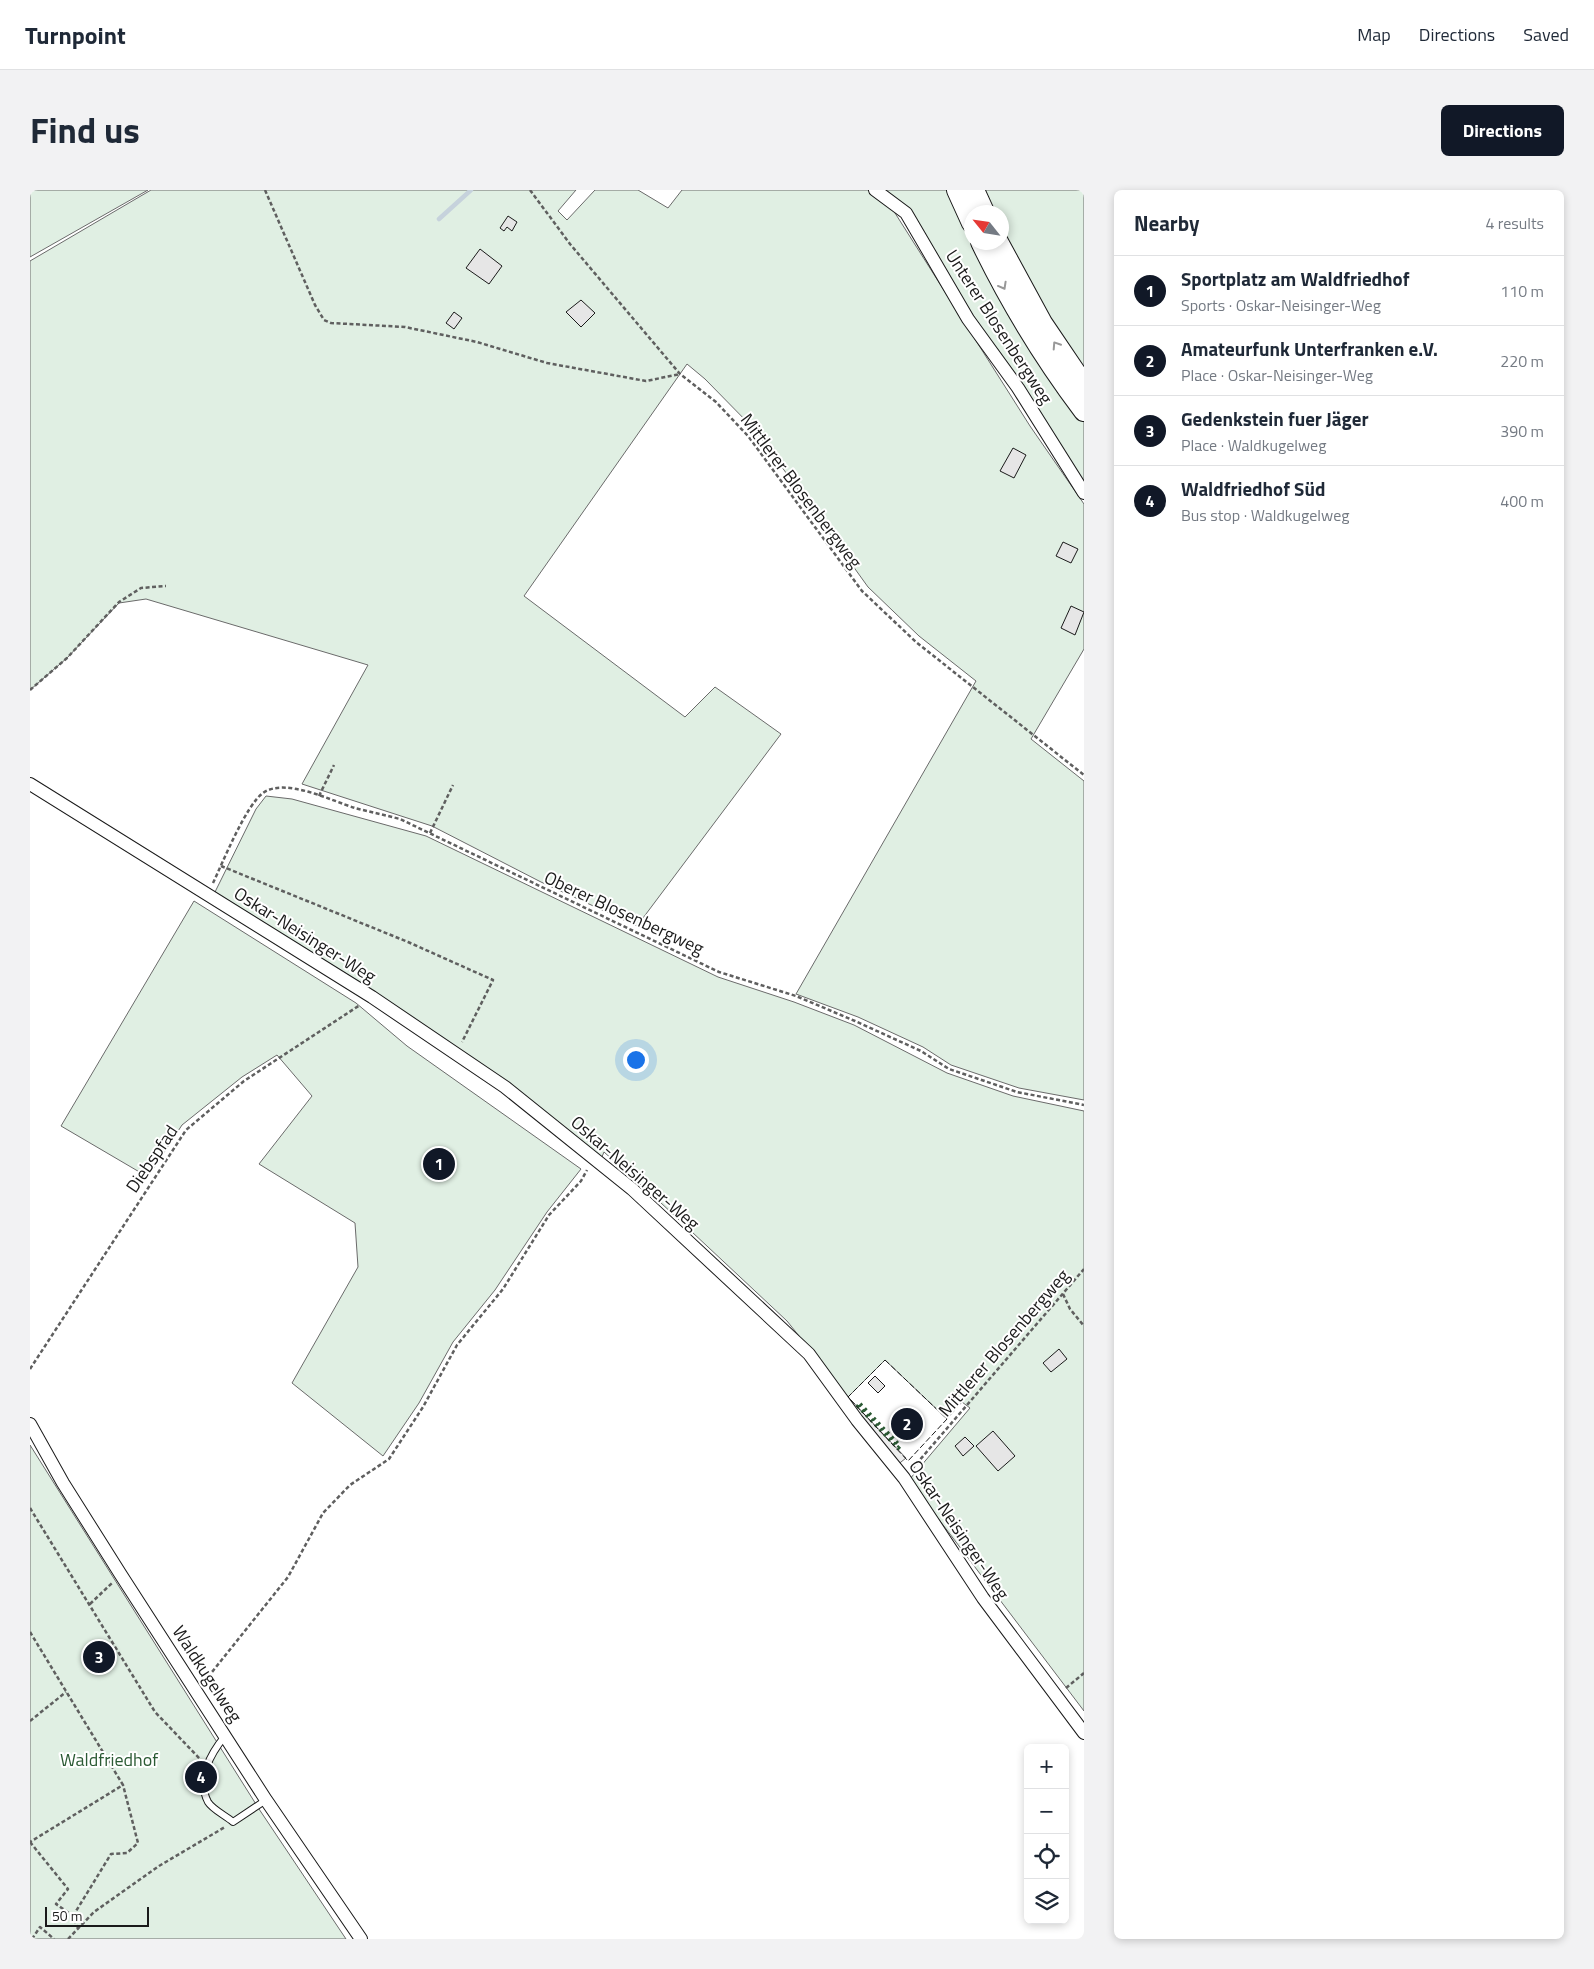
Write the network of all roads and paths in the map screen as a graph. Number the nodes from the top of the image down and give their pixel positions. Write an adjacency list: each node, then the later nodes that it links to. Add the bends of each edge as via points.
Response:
1 (266, 190): 10 (path, via 324,320 405,327 477,342 547,363 646,381)
2 (530, 190): 10 (path, Mittlerer Blosenbergweg, via 570,244)
3 (875, 190): 13 (street, Unterer Blosenbergweg, via 906,213 968,319 1018,388)
4 (957, 190): 6 (main road)
5 (974, 190): 7 (main road)
6 (964, 205)
7 (981, 205)
8 (985, 250): 12 (main road, one-way to 12, via 1046,359)
9 (1002, 250): 11 (main road, one-way to 9, via 1042,323)
10 (680, 374): 17 (path, Mittlerer Blosenbergweg, via 716,402 748,436 862,592 916,642)
11 (1084, 385)
12 (1084, 411)
13 (1084, 493)
14 (166, 586): 15 (path, via 141,588 119,602 67,658)
15 (30, 690)
16 (334, 765): 20 (path)
17 (1084, 775)
18 (30, 784): 23 (street, Oskar-Neisinger-Weg)
19 (453, 784): 21 (path)
20 (319, 796): 21 (path, Oberer Blosenbergweg, via 400,819); 22 (path, Oberer Blosenbergweg, via 280,787 264,792 252,805)
21 (430, 832): 26 (path, Oberer Blosenbergweg, via 719,972 796,996 856,1021 921,1051 949,1069 1016,1092)
22 (221, 866): 23 (path, Oberer Blosenbergweg); 25 (path, via 493,980)
23 (207, 895): 24 (street, Oskar-Neisinger-Weg)
24 (372, 997): 25 (street, Oskar-Neisinger-Weg); 31 (path, Diebspfad, via 244,1081 186,1130)
25 (456, 1054): 27 (street, Oskar-Neisinger-Weg, via 505,1087)
26 (1084, 1105)
27 (594, 1159): 33 (street, Oskar-Neisinger-Weg, via 632,1189 809,1354); 39 (path, via 581,1181 549,1215 503,1289 457,1345 423,1407 389,1459 350,1485 323,1513 288,1577)
28 (1084, 1269): 29 (path, Mittlerer Blosenbergweg)
29 (1063, 1294): 30 (path); 33 (path, Mittlerer Blosenbergweg)
30 (1084, 1326)
31 (30, 1369)
32 (30, 1424): 35 (street, Waldkugelweg)
33 (904, 1478): 41 (street, Oskar-Neisinger-Weg, via 983,1598)
34 (30, 1508): 36 (path)
35 (121, 1575): 36 (path); 39 (street, Waldkugelweg)
36 (90, 1604): 45 (path, via 155,1712)
37 (30, 1634): 40 (path)
38 (1084, 1673): 41 (path)
39 (197, 1691): 44 (street, Waldkugelweg)
40 (66, 1692): 42 (path); 46 (path)
41 (1056, 1698): 43 (street, Oskar-Neisinger-Weg)
42 (30, 1722)
43 (1084, 1733)
44 (226, 1736): 45 (lane, via 211,1753); 47 (street, Waldkugelweg)
45 (207, 1766): 48 (lane, via 205,1785 208,1802)
46 (124, 1785): 49 (path); 50 (path, via 138,1843 127,1853 110,1854)
47 (266, 1800): 48 (lane); 55 (street, Waldkugelweg)
48 (233, 1822): 51 (path, via 159,1866 94,1912)
49 (30, 1842): 50 (path, via 68,1889 56,1904)
50 (74, 1916): 51 (path)
51 (78, 1928): 54 (path)
52 (32, 1939): 53 (path, via 40,1927)
53 (54, 1939)
54 (68, 1939)
55 (361, 1939)

